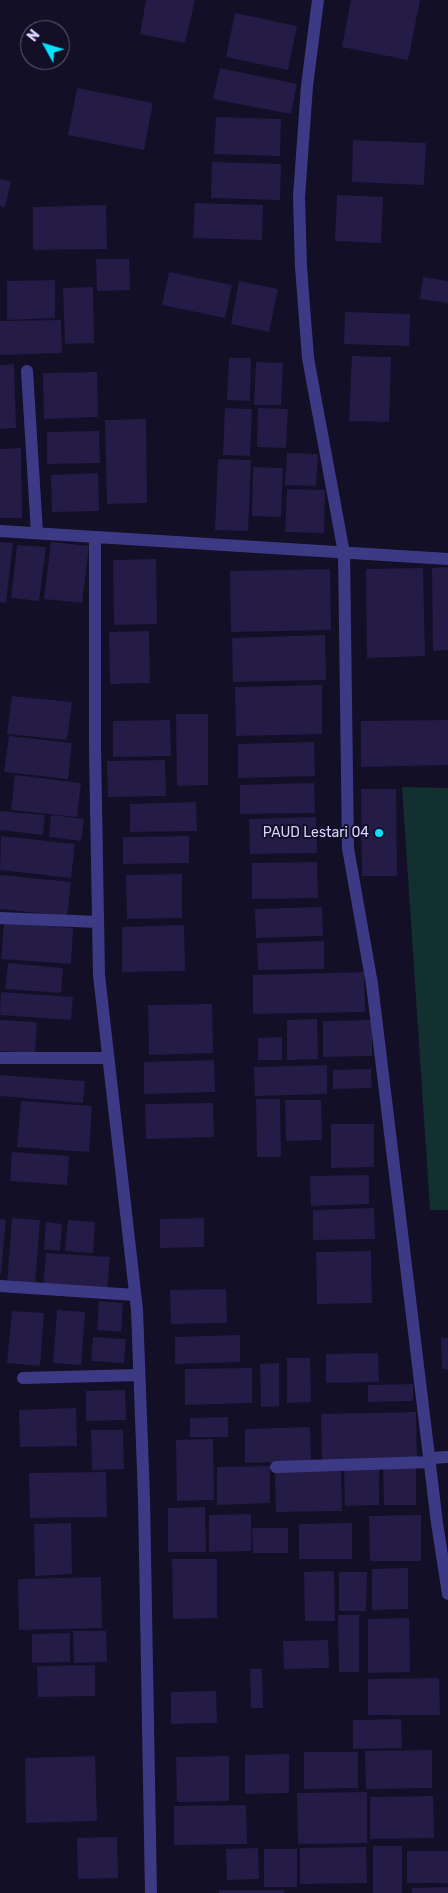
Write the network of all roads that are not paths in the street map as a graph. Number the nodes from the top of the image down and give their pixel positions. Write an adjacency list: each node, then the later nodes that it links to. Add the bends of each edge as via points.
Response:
1 (318, 0): 6 (street, via 307,86 299,197 301,267 308,358)
2 (27, 370): 4 (street)
3 (0, 531): 4 (street)
4 (37, 533): 5 (street)
5 (95, 537): 6 (street); 9 (street)
6 (344, 553): 7 (street); 17 (street, via 348,848 372,984)
7 (448, 559)
8 (0, 918): 9 (street)
9 (98, 922): 11 (street, via 99,974)
10 (0, 1058): 11 (street)
11 (108, 1058): 13 (street)
12 (0, 1286): 13 (street)
13 (135, 1295): 14 (street)
14 (140, 1375): 15 (street); 21 (street)
15 (23, 1378)
16 (448, 1457): 17 (street)
17 (430, 1460): 18 (street); 19 (street)
18 (276, 1467)
19 (445, 1556): 20 (street)
20 (448, 1594)
21 (151, 1893)

